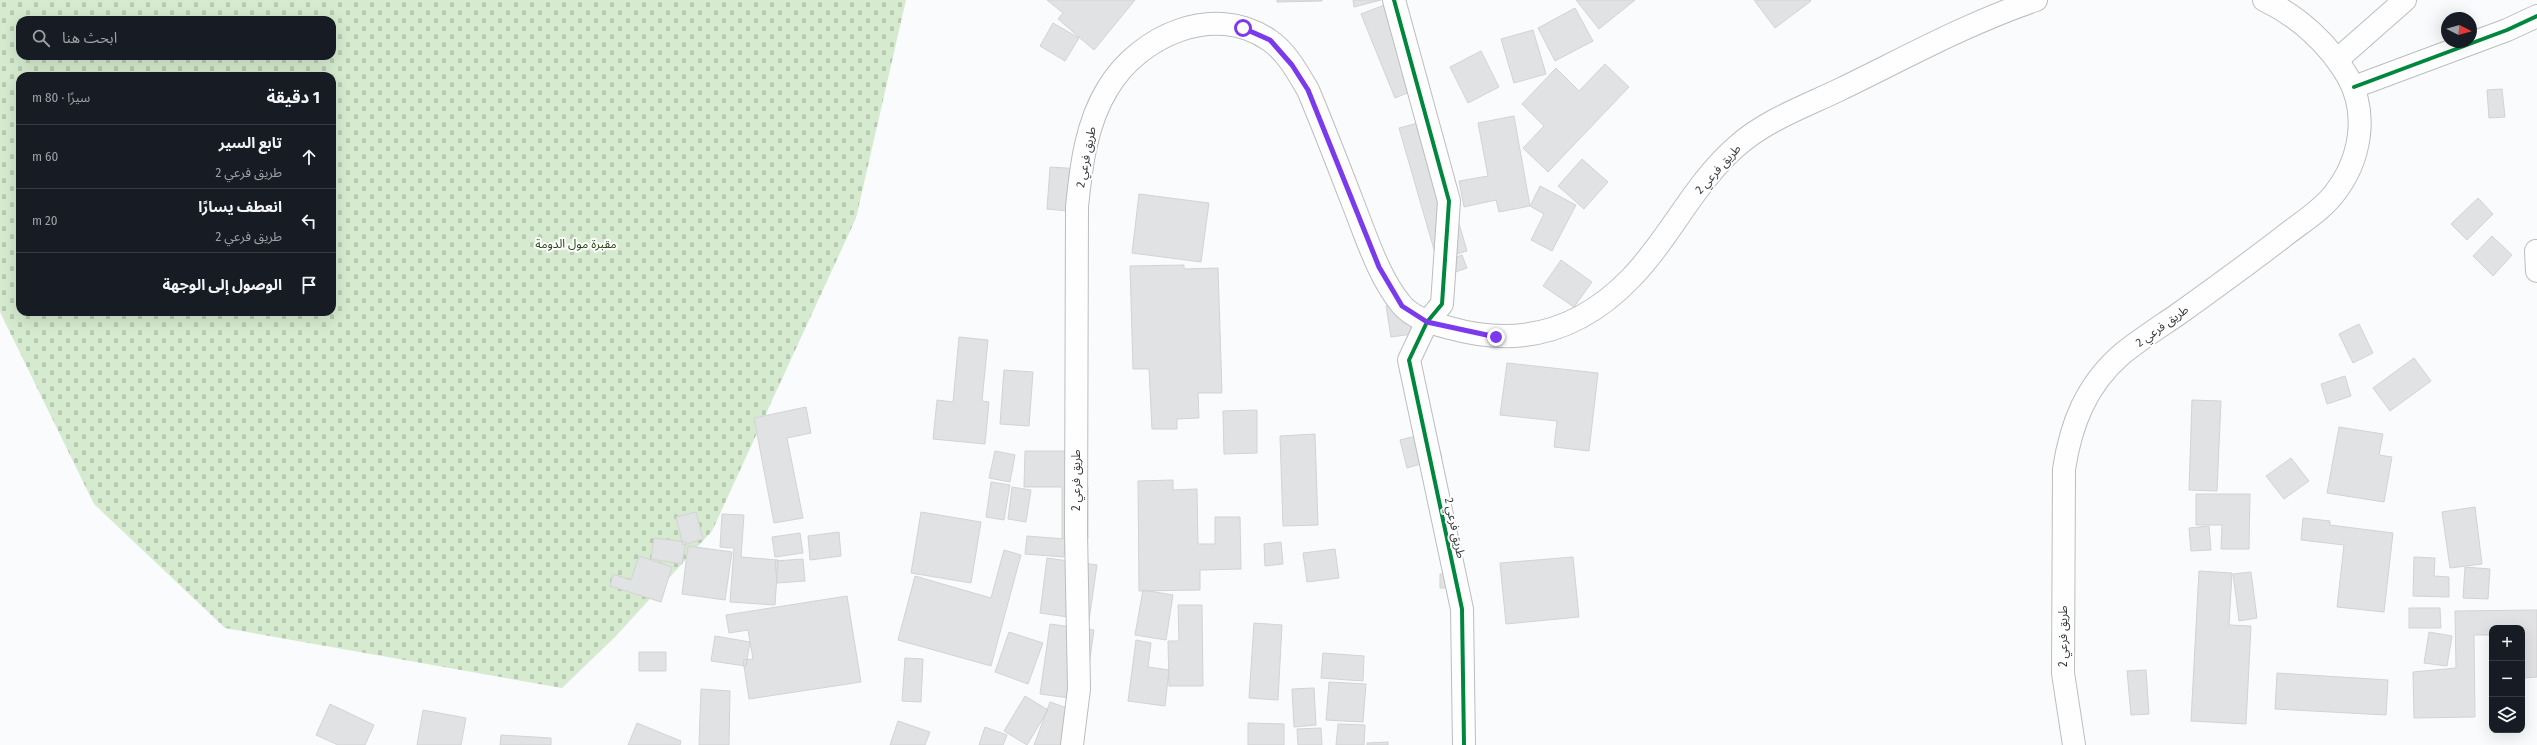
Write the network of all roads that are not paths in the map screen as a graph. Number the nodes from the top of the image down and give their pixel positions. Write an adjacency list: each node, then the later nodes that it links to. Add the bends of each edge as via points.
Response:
1 (1394, 0): 8 (main road, via 1449,201 1442,304)
2 (2036, 0): 8 (main road, طريق فرعي 2, via 1937,40 1782,117 1747,138 1736,146 1699,189 1632,278 1596,309 1567,324 1534,335 1496,337)
3 (2264, 0): 6 (main road, طريق فرعي 2, via 2299,22)
4 (2405, 0): 6 (main road)
5 (2537, 16): 7 (main road)
6 (2338, 59): 7 (main road, طريق فرعي 2)
7 (2354, 87): 11 (main road, طريق فرعي 2, via 2360,116 2358,142 2350,170 2333,195 2242,268 2122,355 2100,377 2080,407 2069,436 2063,483 2063,673)
8 (1427, 322): 9 (main road, طريق فرعي 2, via 1402,306 1379,267 1308,90 1292,65 1270,40 1243,28 1215,23 1181,28 1153,42 1128,61 1107,88 1091,125 1081,170 1077,207 1076,524 1079,689); 10 (main road, طريق فرعي 2, via 1409,360 1462,609)
9 (1072, 745)
10 (1464, 745)
11 (2074, 745)

